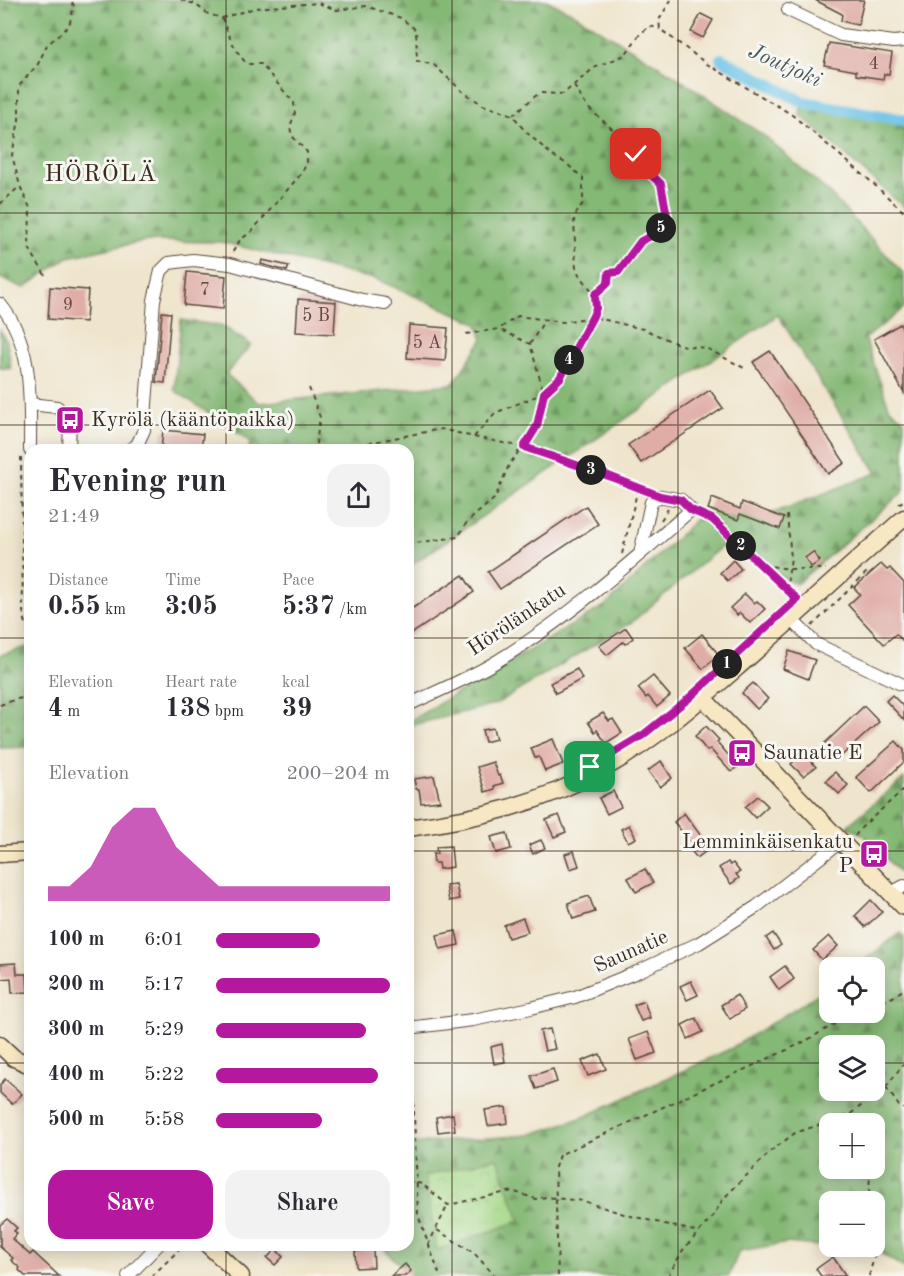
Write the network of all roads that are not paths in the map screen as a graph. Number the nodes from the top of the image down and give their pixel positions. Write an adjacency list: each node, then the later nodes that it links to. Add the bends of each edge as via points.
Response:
1 (788, 10): 2 (street, via 841,35)
2 (904, 41)
3 (0, 304): 5 (street, via 24,351)
4 (385, 304): 8 (street, via 230,264 193,260 169,263 161,271 154,300 144,430)
5 (30, 404): 6 (street); 7 (street, via 57,407 70,420)
6 (27, 444)
7 (69, 444)
8 (137, 444)
9 (900, 512): 11 (street)
10 (640, 554): 10 (street, Hörölänkatu, via 651,502 660,496 681,500 691,510); 14 (street, Hörölänkatu, via 496,662)
11 (791, 619): 12 (street, via 816,644); 13 (street)
12 (901, 684)
13 (703, 698): 15 (street, via 630,753 572,784 502,810); 16 (street)
14 (414, 702)
15 (414, 827)
16 (847, 838): 19 (street); 21 (street, Saunatie, via 756,907 699,943 637,972 575,997 531,1008)
17 (24, 852): 18 (street)
18 (0, 854)
19 (897, 890): 20 (street)
20 (904, 907)
21 (414, 1027)
22 (0, 1045): 23 (street)
23 (24, 1062)
24 (152, 1251): 26 (street)
25 (214, 1251): 27 (street)
26 (129, 1276)
27 (241, 1276)

